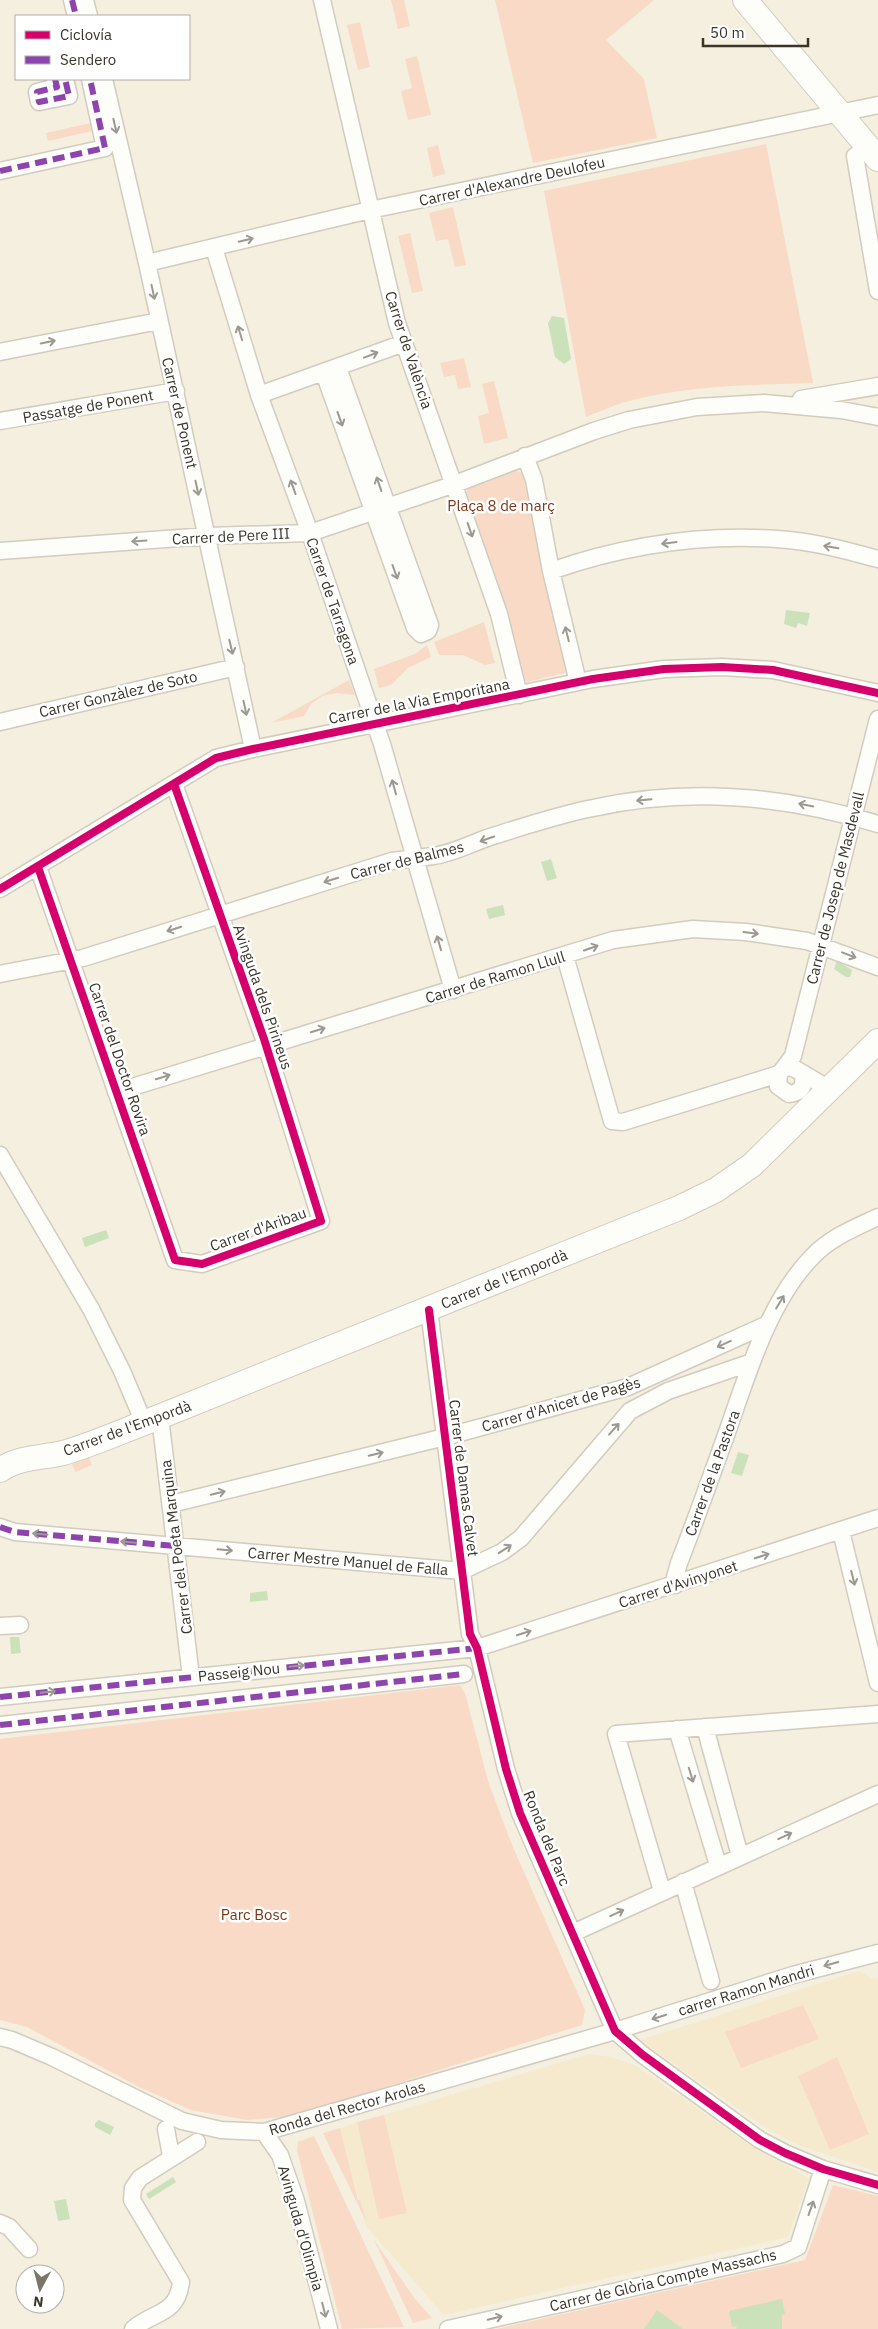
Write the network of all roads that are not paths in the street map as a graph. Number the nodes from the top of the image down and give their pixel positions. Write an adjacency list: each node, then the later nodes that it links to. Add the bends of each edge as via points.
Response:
1 (72, 0): 5 (street)
2 (85, 0): 6 (street)
3 (322, 0): 15 (street, Carrer de València)
4 (745, 0): 12 (main road)
5 (76, 15)
6 (89, 15)
7 (56, 80): 8 (street, via 57,87 37,92 39,102 69,96)
8 (65, 80)
9 (90, 80): 14 (street, via 105,148)
10 (104, 80): 17 (street, Carrer de Ponent, one-way to 17)
11 (878, 106): 12 (street, Carrer d'Alexandre Deulofeu)
12 (840, 113): 13 (main road); 15 (street, Carrer d'Alexandre Deulofeu)
13 (873, 153): 18 (street, via 855,156)
14 (0, 171)
15 (370, 210): 16 (street, Carrer d'Alexandre Deulofeu, one-way to 15); 20 (street, Carrer de València)
16 (214, 248): 17 (street, Carrer d'Alexandre Deulofeu); 25 (street, Carrer de Tarragona, one-way to 16)
17 (147, 263): 19 (street, Carrer de Ponent, one-way to 19)
18 (878, 290)
19 (159, 321): 21 (street, one-way to 19); 24 (street, Carrer de Ponent)
20 (404, 343): 22 (street, one-way to 20); 30 (street, Carrer de València)
21 (0, 352)
22 (331, 371): 25 (street); 31 (street)
23 (871, 388): 26 (street); 27 (street)
24 (176, 391): 28 (street, Passatge de Ponent); 33 (street, Carrer de Ponent, one-way to 33)
25 (259, 395): 32 (street, Carrer de Tarragona, one-way to 25)
26 (764, 403): 27 (street); 29 (street, Carrer de Pere III, via 697,407 629,420)
27 (871, 416)
28 (0, 421)
29 (525, 456): 30 (street, Carrer de Pere III); 36 (street, via 534,480)
30 (454, 484): 31 (street, Carrer de Pere III); 40 (street, Carrer de València, one-way to 40, via 498,614)
31 (380, 510): 31 (street, one-way to 31, via 415,628 421,634 428,631 430,625); 32 (street, Carrer de Pere III)
32 (310, 533): 33 (street, Carrer de Pere III); 43 (street, Carrer de Tarragona)
33 (207, 536): 34 (street, Carrer de Pere III, one-way to 34); 37 (street, Carrer de Ponent, one-way to 37)
34 (0, 551)
35 (878, 559): 36 (street, one-way to 36, via 841,549 778,539 706,538 637,547)
36 (552, 571): 38 (street, one-way to 36)
37 (236, 667): 42 (street, Carrer Gonzàlez de Soto); 44 (street, Carrer de Ponent, one-way to 44)
38 (578, 682): 39 (street, Carrer de la Via Emporitana, via 664,669 722,667 773,670); 40 (street, Carrer de la Via Emporitana)
39 (878, 692)
40 (519, 695): 43 (street, Carrer de la Via Emporitana)
41 (878, 719): 46 (street, Carrer de Josep de Masdevall)
42 (0, 722)
43 (374, 724): 44 (street, Carrer de la Via Emporitana); 48 (street, Carrer de Tarragona, one-way to 43)
44 (253, 749): 45 (street, Carrer de la Via Emporitana, via 216,758)
45 (174, 784): 49 (street, Carrer de la Via Emporitana); 51 (street, Avinguda dels Pirineus)
46 (854, 816): 47 (street, Carrer de Balmes); 48 (street, Carrer de Balmes, one-way to 48, via 805,804 752,798 704,796 636,800 558,817 434,856); 52 (street, Carrer de Josep de Masdevall)
47 (878, 824)
48 (414, 857): 51 (street, Carrer de Balmes, one-way to 51); 57 (street, Carrer de Tarragona, one-way to 48)
49 (38, 867): 50 (street, Carrer de la Via Emporitana); 54 (street, Carrer del Doctor Rovira)
50 (0, 889)
51 (220, 914): 54 (street, Carrer de Balmes, one-way to 54); 59 (street, Avinguda dels Pirineus)
52 (820, 944): 53 (street, Carrer de Ramon Llull, one-way to 52, via 613,940 693,929 746,932); 55 (street, Carrer de Ramon Llull, one-way to 55); 60 (street, Carrer de Josep de Masdevall)
53 (565, 956): 57 (street, Carrer de Ramon Llull); 60 (street, via 612,1121 623,1122)
54 (72, 961): 56 (street, Carrer de Balmes); 61 (street, Carrer del Doctor Rovira)
55 (878, 967)
56 (0, 974)
57 (453, 990): 59 (street, Carrer de Ramon Llull, one-way to 57)
58 (878, 1040): 62 (main road, Carrer de l'Empordà)
59 (266, 1046): 61 (street, Carrer de Ramon Llull, one-way to 59); 67 (street, Avinguda dels Pirineus)
60 (785, 1072): 62 (street, via 819,1083); 63 (street, via 783,1091); 63 (street, via 804,1082 796,1093)
61 (116, 1092): 68 (street, Carrer del Doctor Rovira)
62 (828, 1092): 64 (main road, Carrer de l'Empordà)
63 (789, 1094): 64 (street, via 789,1102)
64 (803, 1116): 69 (main road, Carrer de l'Empordà, via 752,1165 716,1190)
65 (0, 1155): 72 (street, Carrer del Poeta Marquina)
66 (878, 1218): 70 (street, one-way to 66, via 782,1298 813,1256 842,1234)
67 (321, 1221): 68 (street, Carrer d'Aribau, via 202,1264)
68 (175, 1260)
69 (429, 1310): 72 (main road, Carrer de l'Empordà); 73 (street, Carrer de Damas Calvet)
70 (768, 1324): 71 (street); 73 (street, Carrer d'Anicet de Pagès, one-way to 73, via 628,1387)
71 (752, 1362): 82 (street, Carrer Mestre Manuel de Falla, one-way to 71, via 502,1552 521,1538 630,1411 668,1391); 83 (street, Carrer de la Pastora, via 679,1563)
72 (152, 1420): 75 (main road, Carrer de l'Empordà, via 65,1452); 77 (street, Carrer del Poeta Marquina)
73 (445, 1437): 77 (street, Carrer d'Anicet de Pagès, one-way to 73); 82 (street, Carrer de Damas Calvet)
74 (0, 1455): 75 (main road)
75 (26, 1459): 76 (main road)
76 (0, 1470)
77 (171, 1504): 81 (street, Carrer del Poeta Marquina)
78 (878, 1518): 80 (street, Carrer d'Avinyonet)
79 (0, 1527): 81 (street, Carrer Mestre Manuel de Falla, one-way to 79, via 15,1532)
80 (841, 1531): 83 (street, Carrer d'Avinyonet, one-way to 80); 89 (street, one-way to 89)
81 (176, 1546): 82 (street, Carrer Mestre Manuel de Falla, one-way to 82); 88 (street, Carrer del Poeta Marquina)
82 (462, 1571): 86 (street, Carrer de Damas Calvet, via 470,1634)
83 (675, 1585): 86 (street, Carrer d'Avinyonet, one-way to 83)
84 (20, 1625): 85 (street)
85 (0, 1626)
86 (477, 1648): 88 (street, Passeig Nou, one-way to 86); 100 (street, Ronda del Parc, via 506,1770 520,1813)
87 (464, 1674): 92 (street, Passeig Nou)
88 (191, 1677): 90 (street, Passeig Nou, one-way to 88)
89 (878, 1683)
90 (0, 1697)
91 (878, 1714): 93 (street)
92 (0, 1725)
93 (705, 1728): 94 (street); 96 (street)
94 (676, 1729): 97 (street, one-way to 97); 99 (street, via 616,1734)
95 (878, 1794): 96 (street, one-way to 95)
96 (740, 1856): 97 (street)
97 (718, 1865): 98 (street)
98 (683, 1882): 99 (street); 102 (street)
99 (662, 1891): 100 (street, one-way to 99)
100 (573, 1933): 103 (street, Ronda del Parc)
101 (878, 1953): 103 (street, carrer Ramon Mandri, one-way to 103, via 793,1975)
102 (711, 1981)
103 (615, 2031): 106 (street, Ronda del Rector Arolas); 109 (street, via 760,2140)
104 (0, 2037): 106 (street, Ronda del Rector Arolas, via 52,2057 182,2121 221,2130)
105 (166, 2129): 108 (street)
106 (264, 2132): 114 (street, Avinguda d'Olimpia, one-way to 114, via 280,2155 296,2200)
107 (197, 2142): 108 (street)
108 (171, 2156): 113 (street, via 140,2178 133,2188 132,2200 181,2282 179,2296 166,2311)
109 (823, 2169): 110 (street); 115 (street, Carrer de Glòria Compte Massachs, one-way to 109, via 783,2254 798,2247)
110 (878, 2185)
111 (0, 2223): 112 (street)
112 (29, 2249)
113 (133, 2329)
114 (329, 2329)
115 (448, 2329)

